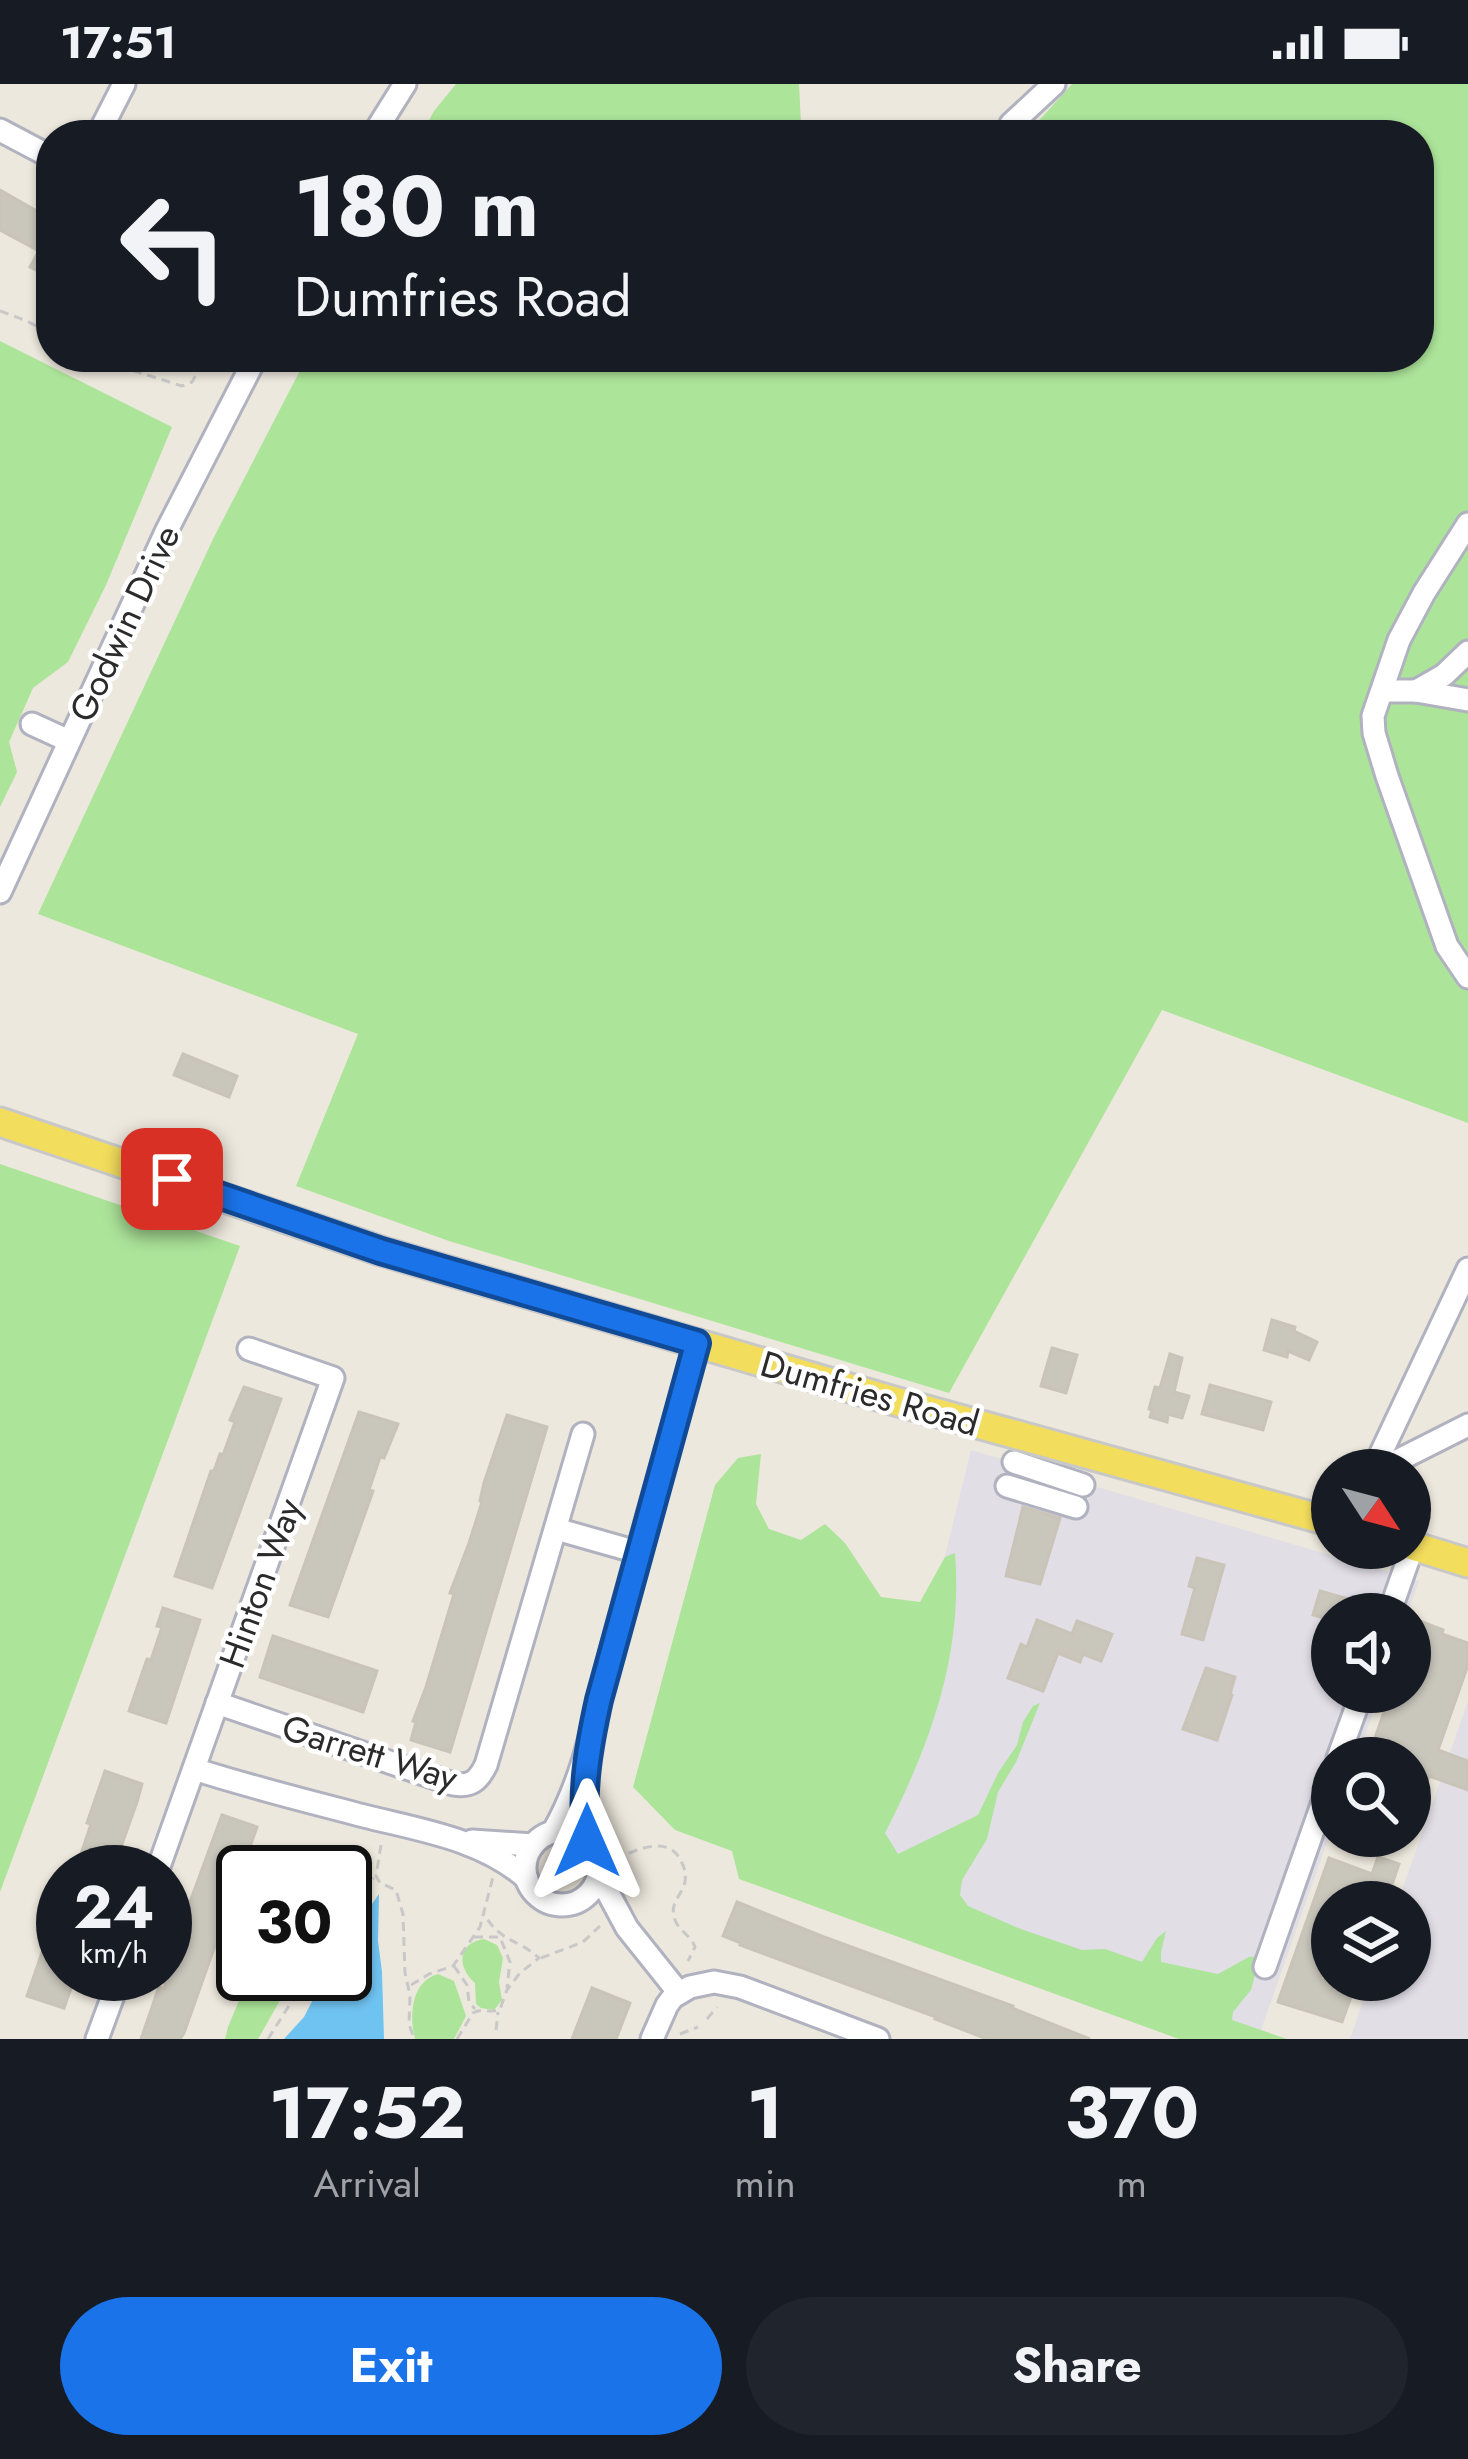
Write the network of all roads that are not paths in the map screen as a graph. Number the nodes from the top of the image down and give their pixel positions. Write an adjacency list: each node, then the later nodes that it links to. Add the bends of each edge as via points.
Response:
1 (124, 84): 4 (street)
2 (405, 84): 5 (street)
3 (1054, 84): 6 (street)
4 (106, 120)
5 (383, 120)
6 (1015, 120)
7 (0, 130): 8 (street)
8 (36, 149)
9 (248, 372): 16 (street, Godwin Drive)
10 (1468, 524): 12 (street, via 1399,640)
11 (1468, 652): 13 (street)
12 (1382, 691): 13 (street); 18 (street, via 1374,733 1447,946)
13 (1416, 691): 14 (street)
14 (1468, 700)
15 (32, 724): 16 (street)
16 (69, 741): 17 (street, Godwin Drive)
17 (0, 892)
18 (1468, 977)
19 (0, 1122): 21 (main road, Dumfries Road, via 381,1251)
20 (1468, 1269): 25 (street)
21 (697, 1343): 29 (main road, Dumfries Road); 31 (street)
22 (249, 1348): 34 (street, Hinton Way, via 333,1378)
23 (1468, 1425): 26 (street)
24 (584, 1434): 30 (street, Garrett Way)
25 (1386, 1449)
26 (1419, 1449)
27 (1013, 1462): 28 (street, via 1080,1496)
28 (1006, 1486)
29 (1311, 1516)
30 (556, 1529): 31 (street); 34 (street, Garrett Way, via 475,1782 453,1784)
31 (638, 1552): 35 (street)
32 (1431, 1552): 33 (main road)
33 (1468, 1563)
34 (217, 1703): 36 (street, Hinton Way)
35 (588, 1753): 37 (street); 40 (street)
36 (194, 1769): 39 (street); 41 (street, Hinton Way)
37 (553, 1832): 40 (street); 42 (street)
38 (1311, 1836): 47 (street)
39 (460, 1840): 42 (street); 44 (street)
40 (587, 1841): 43 (street)
41 (167, 1845)
42 (533, 1845): 44 (street)
43 (598, 1874): 45 (street); 46 (street)
44 (526, 1879): 45 (street, via 552,1904)
45 (576, 1902): 46 (street)
46 (627, 1928): 48 (street)
47 (1265, 1967)
48 (679, 1993): 51 (street); 52 (street, via 728,1984)
49 (111, 2001): 50 (street)
50 (98, 2039)
51 (652, 2039)
52 (878, 2039)

